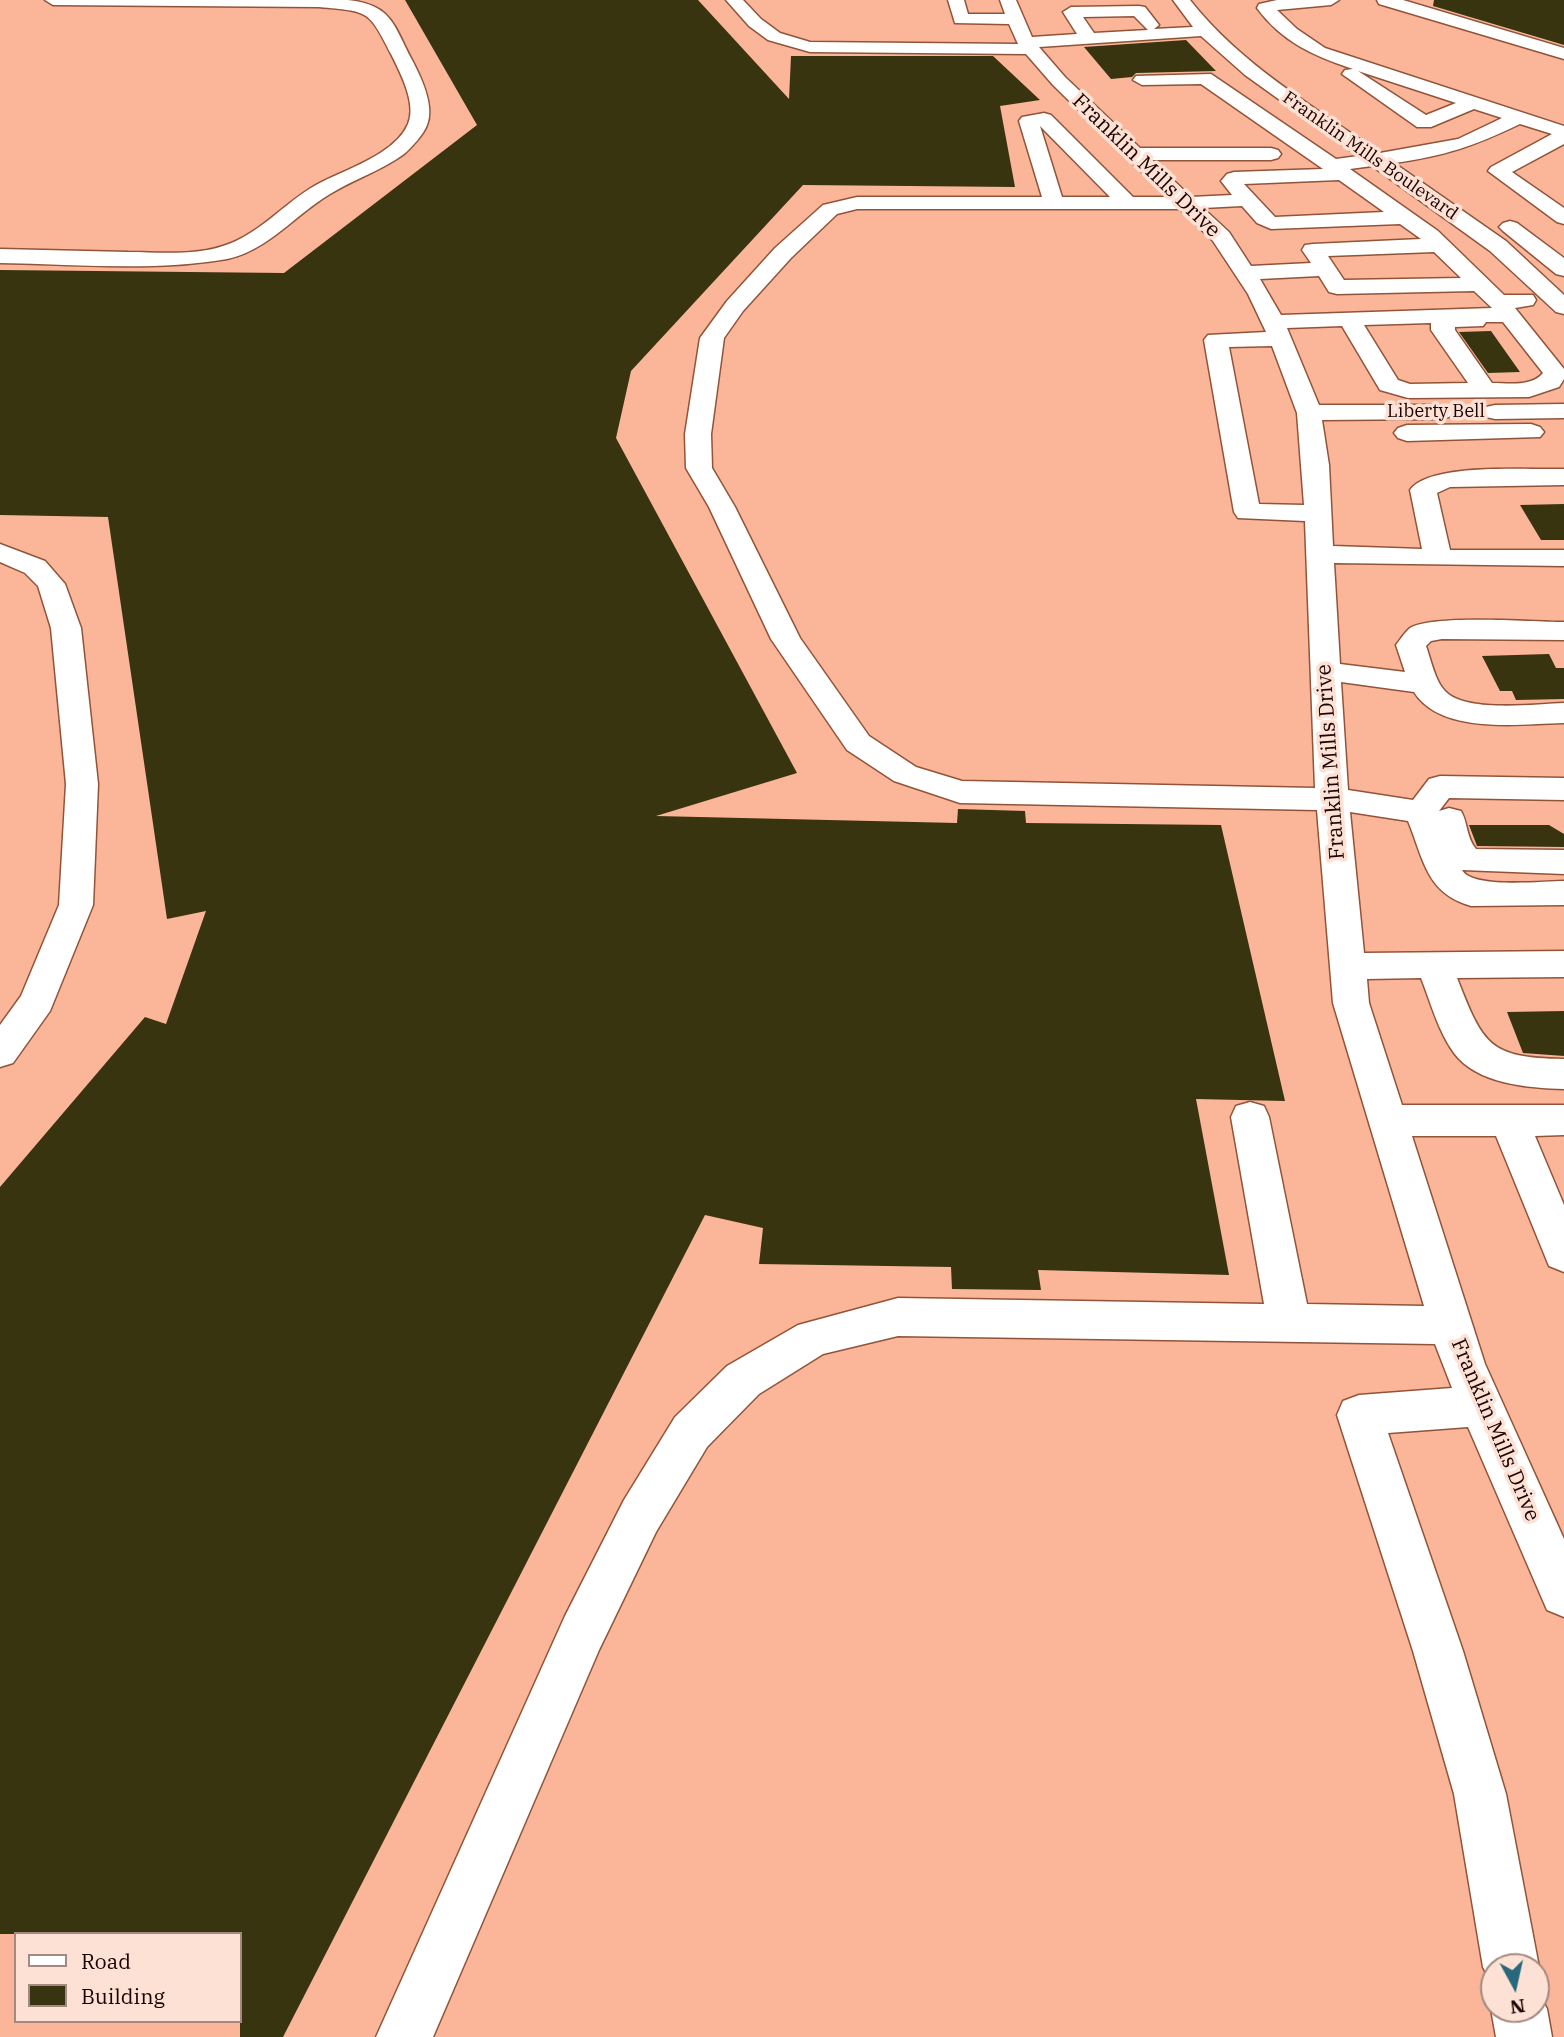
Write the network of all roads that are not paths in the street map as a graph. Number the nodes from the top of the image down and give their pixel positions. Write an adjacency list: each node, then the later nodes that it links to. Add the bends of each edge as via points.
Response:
1 (53, 0): 2 (street)
2 (149, 0): 11 (street)
3 (734, 0): 17 (street, via 767,34 803,47)
4 (956, 0): 12 (street, via 961,19)
5 (1009, 0): 12 (street, Franklin Mills Drive)
6 (1181, 0): 14 (street, Franklin Mills Boulevard)
7 (1331, 0): 19 (street, via 1265,8)
8 (1385, 0): 20 (street)
9 (1392, 0): 10 (street)
10 (1416, 0)
11 (320, 1): 45 (street, via 366,7 380,16 420,105 418,125 400,147 322,190 228,253 178,259)
12 (1016, 19): 17 (street, Franklin Mills Drive)
13 (1232, 29): 18 (street)
14 (1205, 31): 15 (street); 21 (street, Franklin Mills Boulevard)
15 (1157, 34): 16 (street); 16 (street, via 1139,11 1071,12)
16 (1089, 38): 17 (street)
17 (1028, 46): 30 (street, Franklin Mills Drive)
18 (1257, 50)
19 (1320, 52): 25 (street); 25 (street, via 1424,123)
20 (1564, 54)
21 (1278, 74): 23 (street); 32 (street, Franklin Mills Boulevard)
22 (1142, 80): 23 (street, via 1205,78)
23 (1225, 91): 24 (street); 29 (street)
24 (1180, 97)
25 (1474, 102): 26 (street)
26 (1520, 117): 27 (street); 31 (street, via 1465,144)
27 (1564, 134): 42 (street, via 1498,172)
28 (1388, 140): 31 (street, Franklin Mills Boulevard)
29 (1310, 151): 30 (street); 33 (street)
30 (1136, 154): 39 (street, Franklin Mills Drive)
31 (1409, 155): 32 (street); 34 (street, Franklin Mills Boulevard)
32 (1377, 159): 33 (street); 43 (street, Franklin Mills Boulevard)
33 (1337, 170): 35 (street); 41 (street)
34 (1432, 170)
35 (1250, 177): 36 (street, via 1231,181); 41 (street, via 1270,211 1278,216)
36 (1247, 200): 39 (street); 41 (street, via 1271,223)
37 (1054, 203): 38 (street); 38 (street, via 1029,121 1044,119); 72 (street, via 857,203 830,209 783,253 712,338 698,434 699,468 786,639 858,743 905,774 960,792)
38 (1128, 203): 39 (street)
39 (1187, 203): 47 (street, Franklin Mills Drive, via 1220,237)
40 (1494, 215): 46 (street)
41 (1402, 216): 44 (street)
42 (1564, 218)
43 (1476, 231): 44 (street); 50 (street, Franklin Mills Boulevard)
44 (1435, 241): 48 (street, via 1313,250); 49 (street)
45 (0, 256)
46 (1564, 269)
47 (1245, 273): 48 (street); 54 (street, Franklin Mills Drive)
48 (1332, 278): 49 (street)
49 (1481, 285): 51 (street)
50 (1559, 302): 51 (street)
51 (1504, 309): 52 (street, via 1481,316); 55 (street, via 1555,373)
52 (1415, 317): 53 (street); 56 (street)
53 (1349, 319): 54 (street); 56 (street, via 1390,385 1408,391)
54 (1276, 330): 58 (street, Franklin Mills Drive); 61 (street, via 1216,340 1248,512)
55 (1550, 382): 56 (street, via 1530,390); 56 (street, via 1509,329 1473,321 1443,323)
56 (1474, 390)
57 (1564, 411): 58 (street, Liberty Bell)
58 (1310, 424): 59 (street, Liberty Bell); 61 (street, Franklin Mills Drive)
59 (1564, 432)
60 (1564, 477): 64 (street, via 1445,478 1423,490)
61 (1317, 513): 63 (street, Franklin Mills Drive)
62 (0, 552): 79 (street, via 36,567 51,584 66,628 82,784 76,905 37,1001)
63 (1318, 554): 64 (street); 67 (street, Franklin Mills Drive)
64 (1438, 558): 65 (street)
65 (1564, 558)
66 (1564, 631): 68 (street, via 1442,630 1421,634 1411,645)
67 (1325, 671): 68 (street); 72 (street, Franklin Mills Drive)
68 (1427, 684): 69 (street, via 1432,697 1447,708)
69 (1564, 713)
70 (1456, 787): 71 (street); 73 (street, via 1440,787); 74 (street, via 1448,824 1467,860)
71 (1564, 789)
72 (1333, 799): 73 (street); 78 (street, Franklin Mills Drive)
73 (1420, 813): 75 (street, via 1450,881 1471,894)
74 (1564, 862)
75 (1564, 893)
76 (1564, 964): 77 (street)
77 (1434, 965): 78 (street); 80 (street, via 1467,1044 1517,1072)
78 (1348, 966): 84 (street, Franklin Mills Drive, via 1351,1003)
79 (0, 1053)
80 (1564, 1074)
81 (1250, 1117): 87 (street)
82 (1509, 1120): 83 (street); 84 (street); 85 (street)
83 (1564, 1120)
84 (1388, 1121): 88 (street, Franklin Mills Drive)
85 (1554, 1207): 86 (street)
86 (1564, 1254)
87 (1289, 1323): 88 (street); 92 (street, via 898,1317 813,1338 743,1380 691,1432 640,1516 582,1633)
88 (1451, 1325): 89 (street, Franklin Mills Drive)
89 (1482, 1406): 90 (street, Franklin Mills Drive); 91 (street, via 1359,1415 1480,1794)
90 (1564, 1592)
91 (1508, 1953)
92 (404, 2037)

